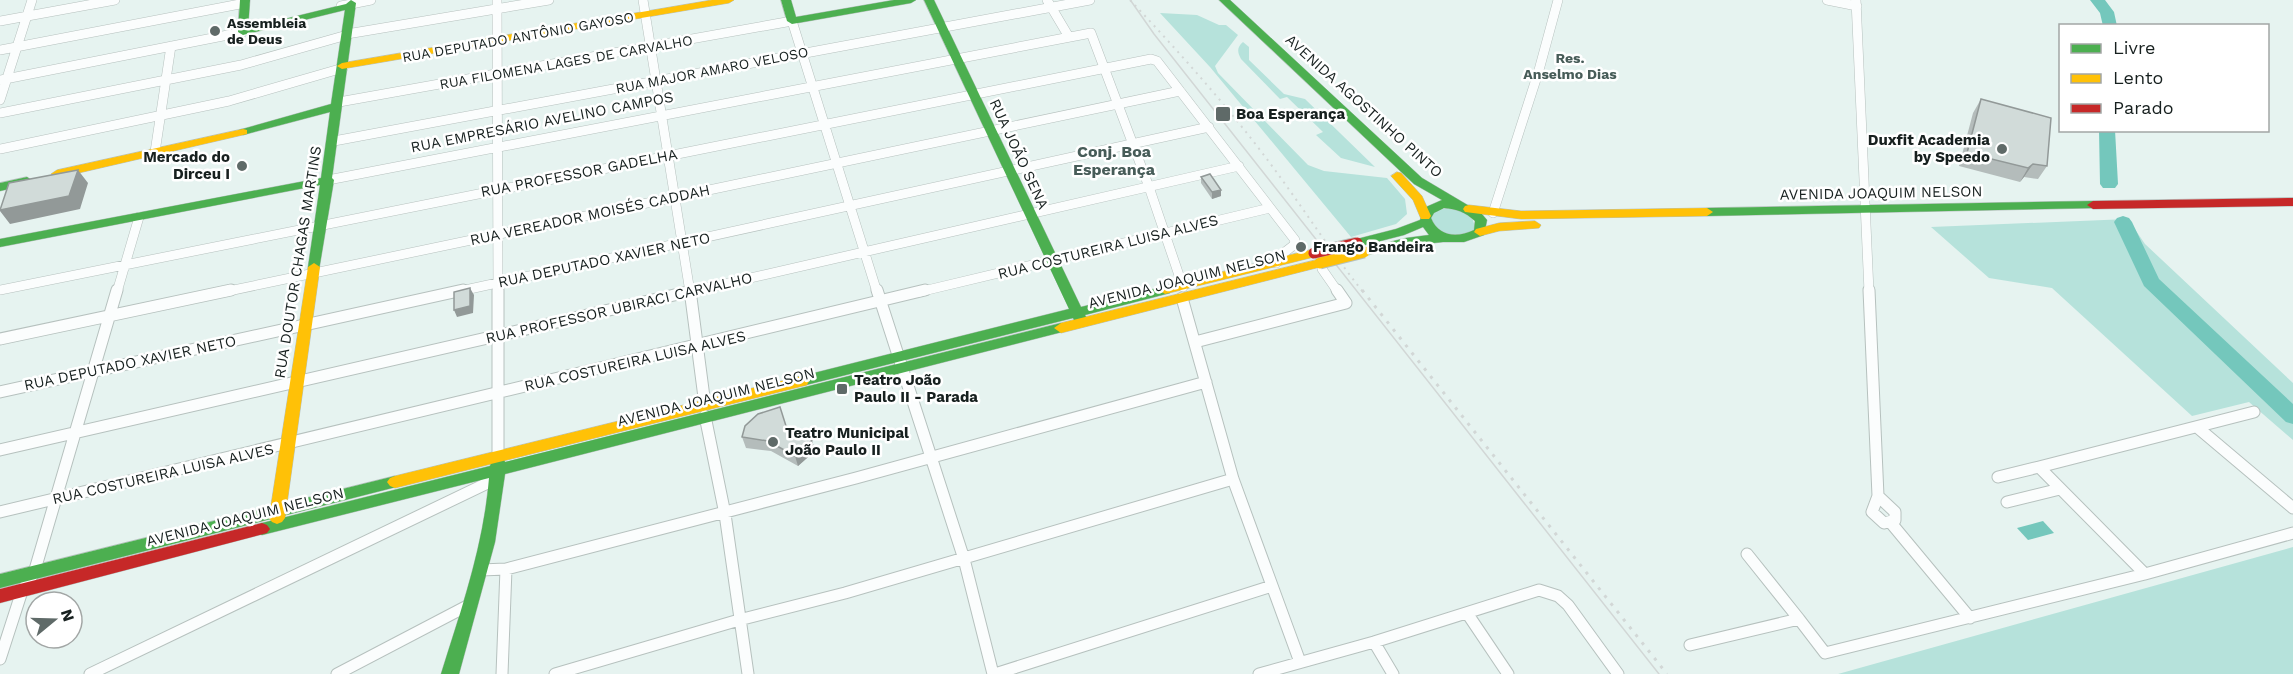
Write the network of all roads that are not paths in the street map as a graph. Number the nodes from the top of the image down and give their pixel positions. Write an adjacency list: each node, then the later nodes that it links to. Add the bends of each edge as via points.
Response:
1 (32, 0): 21 (street)
2 (115, 0): 21 (street)
3 (369, 0): 19 (street)
4 (549, 0): 17 (street)
5 (643, 0): 20 (street)
6 (729, 0): 20 (main road, RUA DEPUTADO ANTÔNIO GAYOSO)
7 (786, 0): 23 (main road)
8 (911, 0): 23 (main road)
9 (929, 0): 25 (main road, RUA JOÃO SENA)
10 (1090, 0): 18 (street, RUA MAJOR AMARO VELOSO)
11 (1212, 0): 78 (main road, AVENIDA AGOSTINHO PINTO, via 1410,188 1423,206)
12 (1224, 0): 72 (main road, AVENIDA AGOSTINHO PINTO, via 1418,181)
13 (1558, 0): 74 (street)
14 (1827, 0): 16 (street)
15 (245, 2): 24 (main road); 30 (street)
16 (1856, 3): 75 (street)
17 (497, 4): 26 (street); 28 (street)
18 (1049, 4): 25 (street, RUA MAJOR AMARO VELOSO); 27 (street)
19 (351, 5): 24 (main road, via 264,27); 26 (main road, RUA DOUTOR CHAGAS MARTINS)
20 (645, 15): 28 (main road, RUA DEPUTADO ANTÔNIO GAYOSO); 31 (street)
21 (28, 16): 22 (street); 30 (street)
22 (0, 21)
23 (792, 21): 31 (street, RUA FILOMENA LAGES DE CARVALHO); 33 (street)
24 (243, 26): 29 (street)
25 (942, 28): 33 (street, RUA MAJOR AMARO VELOSO); 34 (main road, RUA JOÃO SENA)
26 (347, 34): 35 (main road, RUA DOUTOR CHAGAS MARTINS); 39 (street, via 255,61)
27 (1069, 37): 34 (street, RUA EMPRESÁRIO AVELINO CAMPOS); 36 (street, RUA EMPRESÁRIO AVELINO CAMPOS, via 1091,33)
28 (497, 40): 35 (main road, RUA DEPUTADO ANTÔNIO GAYOSO); 37 (street)
29 (171, 46): 38 (street); 39 (street)
30 (17, 47): 32 (street); 38 (street)
31 (650, 47): 37 (street, RUA FILOMENA LAGES DE CARVALHO); 40 (street)
32 (0, 50)
33 (802, 54): 40 (street, RUA MAJOR AMARO VELOSO); 41 (street)
34 (956, 59): 41 (street, RUA EMPRESÁRIO AVELINO CAMPOS); 43 (main road, RUA JOÃO SENA)
35 (342, 67): 45 (main road, RUA DOUTOR CHAGAS MARTINS); 49 (street, RUA DEPUTADO ANTÔNIO GAYOSO, via 253,94)
36 (1104, 68): 42 (street, RUA PROFESSOR GADELHA, via 1150,58 1157,61); 43 (street, RUA PROFESSOR GADELHA); 46 (street)
37 (497, 74): 45 (street, RUA FILOMENA LAGES DE CARVALHO); 47 (street)
38 (4, 79): 44 (street)
39 (166, 80): 48 (street); 49 (street)
40 (655, 81): 47 (street, RUA MAJOR AMARO VELOSO); 50 (street)
41 (813, 86): 50 (street, RUA EMPRESÁRIO AVELINO CAMPOS); 51 (street)
42 (1180, 91): 46 (street, RUA VEREADOR MOISÉS CADDAH); 52 (street)
43 (973, 95): 51 (street, RUA PROFESSOR GADELHA); 53 (main road, RUA JOÃO SENA)
44 (0, 100)
45 (339, 104): 54 (main road, RUA DOUTOR CHAGAS MARTINS); 58 (main road, RUA FILOMENA LAGES DE CARVALHO, via 234,135)
46 (1118, 104): 53 (street, RUA VEREADOR MOISÉS CADDAH); 55 (street)
47 (497, 110): 54 (street, RUA MAJOR AMARO VELOSO); 57 (street)
48 (0, 113)
49 (160, 115): 56 (street, RUA DEPUTADO ANTÔNIO GAYOSO); 58 (street)
50 (660, 116): 57 (street, RUA EMPRESÁRIO AVELINO CAMPOS); 59 (street)
51 (825, 124): 59 (street, RUA PROFESSOR GADELHA); 60 (street)
52 (1209, 127): 55 (street, RUA DEPUTADO XAVIER NETO); 61 (street)
53 (990, 131): 60 (street, RUA VEREADOR MOISÉS CADDAH); 62 (main road, RUA JOÃO SENA)
54 (334, 141): 63 (main road, RUA DOUTOR CHAGAS MARTINS)
55 (1132, 144): 62 (street, RUA DEPUTADO XAVIER NETO); 65 (street)
56 (0, 148)
57 (497, 148): 63 (street, RUA EMPRESÁRIO AVELINO CAMPOS); 66 (street)
58 (155, 152): 64 (main road, RUA FILOMENA LAGES DE CARVALHO)
59 (667, 156): 66 (street, RUA PROFESSOR GADELHA); 67 (street)
60 (837, 163): 67 (street, RUA VEREADOR MOISÉS CADDAH); 69 (street)
61 (1239, 166): 65 (street, RUA PROFESSOR UBIRACI CARVALHO); 71 (street)
62 (1009, 171): 69 (street, RUA DEPUTADO XAVIER NETO); 76 (main road, RUA JOÃO SENA)
63 (328, 180): 77 (main road, RUA EMPRESÁRIO AVELINO CAMPOS); 79 (main road, RUA DOUTOR CHAGAS MARTINS)
64 (0, 187)
65 (1149, 187): 76 (street, RUA PROFESSOR UBIRACI CARVALHO); 82 (street)
66 (498, 189): 79 (street, RUA PROFESSOR GADELHA); 81 (street)
67 (675, 197): 81 (street, RUA VEREADOR MOISÉS CADDAH); 85 (street)
68 (2293, 202): 70 (main road, AVENIDA JOAQUIM NELSON)
69 (850, 206): 85 (street, RUA DEPUTADO XAVIER NETO); 87 (street)
70 (2198, 207): 73 (main road, AVENIDA JOAQUIM NELSON); 75 (main road, AVENIDA JOAQUIM NELSON)
71 (1270, 208): 82 (street, RUA COSTUREIRA LUISA ALVES); 90 (street, via 1295,240)
72 (1465, 208): 74 (main road, AVENIDA JOAQUIM NELSON); 78 (main road, via 1442,204 1428,211); 80 (main road, via 1481,220)
73 (2293, 209)
74 (1493, 213): 75 (main road, AVENIDA JOAQUIM NELSON)
75 (1865, 214): 80 (main road, AVENIDA JOAQUIM NELSON, via 1508,226); 142 (street, via 1878,496 1895,512 1891,523)
76 (1029, 215): 87 (street, RUA PROFESSOR UBIRACI CARVALHO); 88 (main road, RUA JOÃO SENA)
77 (139, 217): 84 (main road, RUA EMPRESÁRIO AVELINO CAMPOS); 91 (street)
78 (1425, 219): 83 (main road, via 1428,228); 86 (main road, AVENIDA JOAQUIM NELSON)
79 (321, 225): 91 (street, RUA PROFESSOR GADELHA); 92 (main road, RUA DOUTOR CHAGAS MARTINS)
80 (1480, 232): 83 (main road, via 1460,241)
81 (497, 235): 92 (street, RUA VEREADOR MOISÉS CADDAH); 93 (street)
82 (1163, 235): 88 (street, RUA COSTUREIRA LUISA ALVES); 96 (street)
83 (1442, 238): 86 (main road, AVENIDA JOAQUIM NELSON)
84 (0, 243)
85 (682, 243): 93 (street, RUA DEPUTADO XAVIER NETO); 95 (street)
86 (1360, 247): 89 (main road, AVENIDA JOAQUIM NELSON, bridge)
87 (864, 252): 95 (street, RUA PROFESSOR UBIRACI CARVALHO); 97 (street)
88 (1053, 261): 97 (street, RUA COSTUREIRA LUISA ALVES); 99 (main road, RUA JOÃO SENA)
89 (1319, 262): 90 (main road, AVENIDA JOAQUIM NELSON); 96 (main road, AVENIDA JOAQUIM NELSON); 103 (street, via 1346,303)
90 (1276, 263): 96 (main road, AVENIDA JOAQUIM NELSON)
91 (126, 264): 94 (street, RUA PROFESSOR GADELHA); 98 (street)
92 (313, 273): 98 (street, RUA VEREADOR MOISÉS CADDAH); 100 (main road, RUA DOUTOR CHAGAS MARTINS)
93 (497, 283): 100 (street, RUA DEPUTADO XAVIER NETO); 101 (street)
94 (0, 290)
95 (690, 292): 101 (street, RUA PROFESSOR UBIRACI CARVALHO); 104 (street)
96 (1182, 292): 99 (main road, AVENIDA JOAQUIM NELSON); 103 (street)
97 (880, 302): 104 (street, RUA COSTUREIRA LUISA ALVES); 105 (street)
98 (111, 316): 102 (street, RUA VEREADOR MOISÉS CADDAH); 106 (street)
99 (1079, 317): 105 (main road, AVENIDA JOAQUIM NELSON)
100 (304, 325): 106 (street, RUA DEPUTADO XAVIER NETO); 107 (main road, RUA DOUTOR CHAGAS MARTINS)
101 (497, 336): 107 (street, RUA PROFESSOR UBIRACI CARVALHO); 110 (street)
102 (0, 339)
103 (1195, 342): 108 (street)
104 (697, 346): 110 (street, RUA COSTUREIRA LUISA ALVES); 111 (street)
105 (901, 363): 111 (main road, AVENIDA JOAQUIM NELSON); 117 (street)
106 (94, 371): 109 (street, RUA DEPUTADO XAVIER NETO); 114 (street)
107 (296, 382): 114 (street, RUA PROFESSOR UBIRACI CARVALHO); 115 (main road, RUA DOUTOR CHAGAS MARTINS)
108 (1206, 382): 117 (street); 121 (street)
109 (0, 392)
110 (498, 393): 115 (street, RUA COSTUREIRA LUISA ALVES); 119 (street)
111 (705, 410): 119 (main road, AVENIDA JOAQUIM NELSON); 127 (street)
112 (2254, 412): 113 (street)
113 (2197, 427): 118 (street); 125 (street)
114 (75, 433): 116 (street, RUA PROFESSOR UBIRACI CARVALHO); 123 (street)
115 (286, 444): 123 (street, RUA COSTUREIRA LUISA ALVES); 128 (main road, RUA DOUTOR CHAGAS MARTINS)
116 (0, 450)
117 (931, 459): 127 (street); 131 (street)
118 (2039, 467): 120 (street); 122 (street)
119 (498, 468): 128 (main road, AVENIDA JOAQUIM NELSON); 133 (main road, via 494,519); 150 (street)
120 (1998, 477)
121 (1233, 479): 131 (street); 137 (street)
122 (2060, 489): 124 (street); 135 (street)
123 (55, 499): 126 (street, RUA COSTUREIRA LUISA ALVES); 134 (street)
124 (2007, 502)
125 (2293, 508)
126 (0, 512)
127 (725, 514): 132 (street); 144 (street)
128 (277, 519): 134 (main road, AVENIDA JOAQUIM NELSON); 138 (main road, AVENIDA JOAQUIM NELSON)
129 (2293, 533): 135 (street)
130 (1747, 554): 143 (street)
131 (964, 559): 144 (street); 156 (street)
132 (506, 569): 133 (street); 153 (street)
133 (481, 570): 140 (main road)
134 (34, 573): 136 (main road, AVENIDA JOAQUIM NELSON); 138 (street)
135 (2145, 574): 142 (street)
136 (0, 581)
137 (1272, 586): 148 (street); 156 (street)
138 (22, 591): 139 (main road, AVENIDA JOAQUIM NELSON); 147 (street)
139 (0, 596)
140 (470, 605): 151 (street); 152 (main road)
141 (1467, 613): 145 (street); 159 (street); 160 (street, via 1539,590 1558,596)
142 (1970, 618): 143 (street, via 1825,653)
143 (1799, 619): 146 (street)
144 (739, 620): 154 (street); 155 (street)
145 (1374, 642): 148 (street); 158 (street)
146 (1690, 645)
147 (0, 659)
148 (1300, 662): 149 (street)
149 (1282, 671): 157 (street)
150 (90, 674)
151 (337, 674)
152 (450, 674)
153 (502, 674)
154 (555, 674)
155 (747, 674)
156 (994, 674)
157 (1259, 674)
158 (1393, 674)
159 (1508, 674)
160 (1618, 674)

